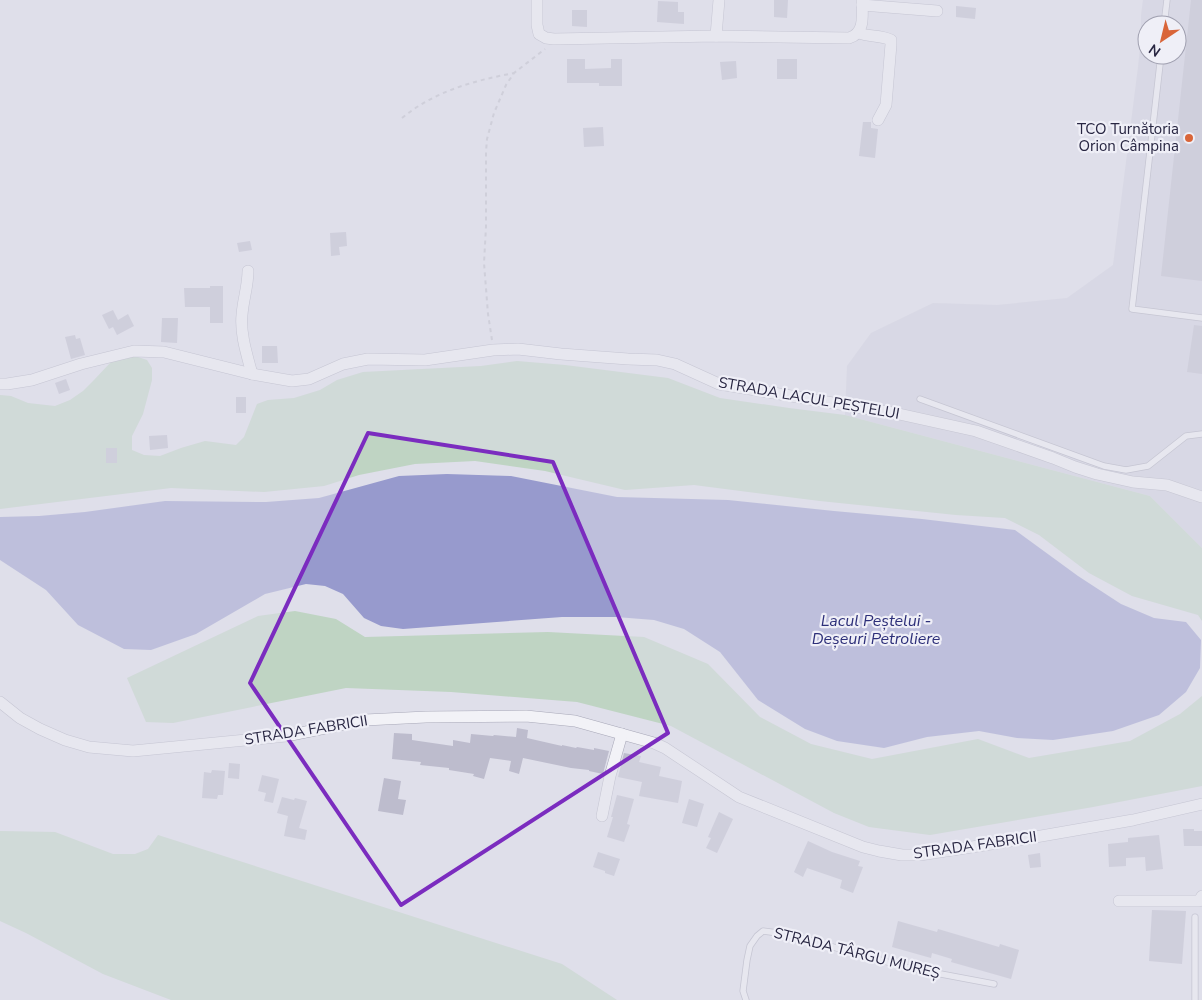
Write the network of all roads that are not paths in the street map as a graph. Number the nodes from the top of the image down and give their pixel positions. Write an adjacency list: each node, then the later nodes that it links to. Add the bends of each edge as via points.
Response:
1 (537, 0): 8 (street, via 537,25 540,34 546,38)
2 (719, 0): 8 (street)
3 (1167, 0): 6 (lane)
4 (862, 3): 5 (street); 7 (street)
5 (937, 11)
6 (1165, 15)
7 (858, 33): 8 (street, via 850,38); 10 (street, via 885,37 891,44 886,106)
8 (716, 36)
9 (1160, 65): 12 (lane, via 1132,309)
10 (878, 120)
11 (248, 271): 13 (street, via 242,315)
12 (1202, 318)
13 (252, 374): 14 (street, STRADA LACUL PEȘTELUI, via 164,352 134,351 32,380); 17 (street, STRADA LACUL PEȘTELUI, via 292,381 309,379 343,364 368,359 425,360 518,349 657,360 675,364 719,384 976,430 1097,474 1167,485)
14 (0, 384)
15 (920, 399): 16 (lane, via 1104,466 1126,470 1148,466 1186,436)
16 (1202, 434)
17 (1202, 497)
18 (0, 702): 19 (street, STRADA FABRICII, via 20,718 65,740 89,747 133,751 286,736 365,720 393,718 526,716 574,721)
19 (622, 734): 20 (street, STRADA FABRICII, via 665,748 739,797 863,847 902,855 1133,820); 21 (street)
20 (1202, 804)
21 (602, 816)
22 (1202, 896): 23 (street, via 1199,900)
23 (1119, 902)
24 (1195, 917): 25 (lane)
25 (1195, 951): 26 (lane); 29 (lane)
26 (1202, 951)
27 (994, 984): 28 (lane, STRADA TÂRGU MUREȘ, via 909,968 786,934 763,931 750,946 743,991)
28 (746, 1000)
29 (1195, 1000)

